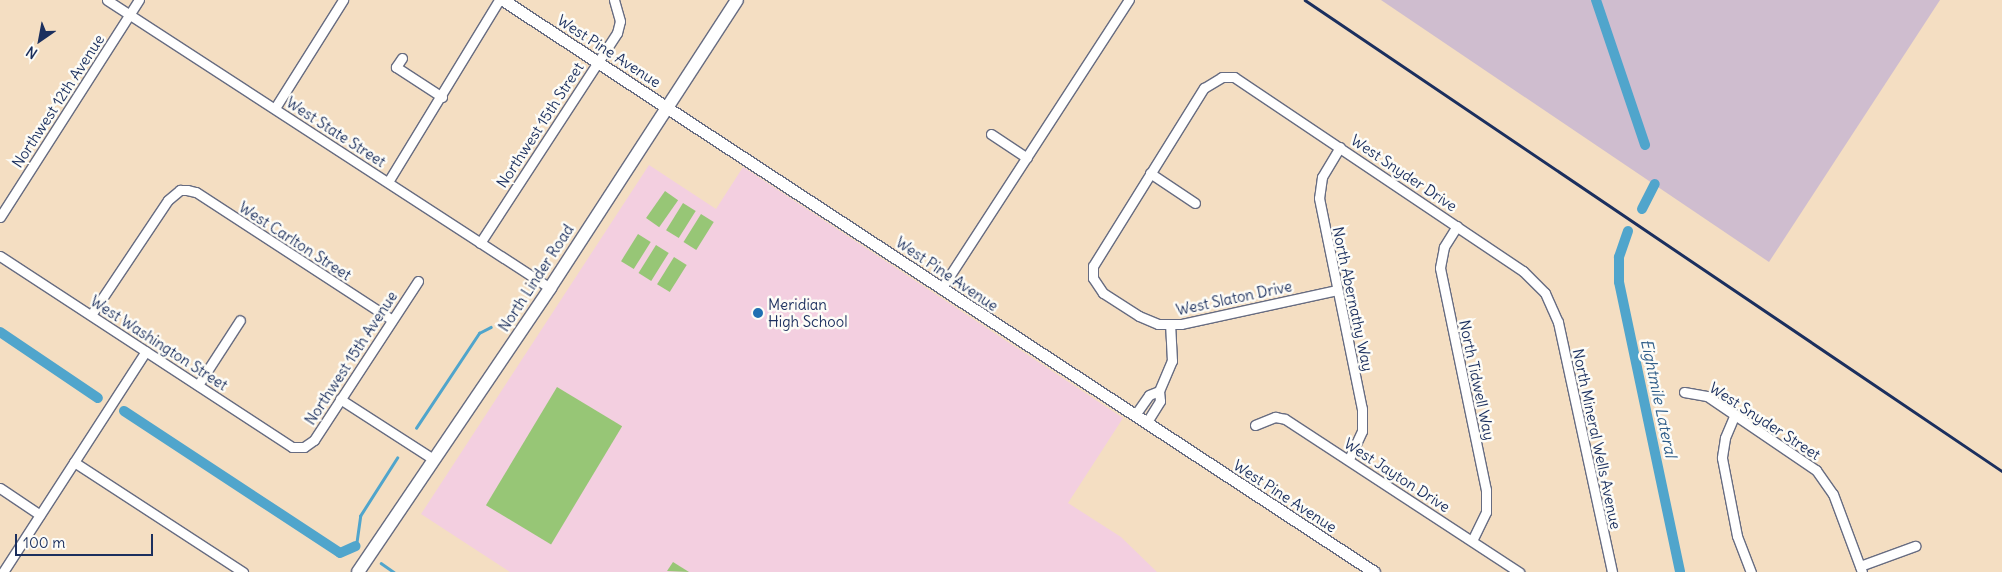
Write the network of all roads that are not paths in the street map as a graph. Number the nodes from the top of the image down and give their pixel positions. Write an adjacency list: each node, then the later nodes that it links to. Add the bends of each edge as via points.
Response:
1 (107, 0): 9 (street, West State Street)
2 (139, 0): 9 (street, Northwest 12th Avenue)
3 (343, 0): 16 (street)
4 (499, 0): 14 (street)
5 (504, 0): 13 (street, West Pine Avenue)
6 (614, 0): 10 (street)
7 (738, 0): 15 (main road, North Linder Road)
8 (1129, 0): 19 (street)
9 (129, 15): 16 (street, West State Street); 23 (street, Northwest 12th Avenue)
10 (620, 22): 11 (street); 13 (street, Northwest 15th Street, via 617,33)
11 (631, 22)
12 (402, 58): 14 (street, via 396,67)
13 (598, 62): 15 (street, West Pine Avenue); 25 (street, Northwest 15th Street)
14 (442, 96): 21 (street)
15 (668, 107): 28 (main road, North Linder Road); 29 (street, West Pine Avenue)
16 (275, 108): 21 (street, West State Street)
17 (991, 134): 19 (street)
18 (1340, 147): 20 (street, West Snyder Drive, via 1234,77 1222,77 1204,88); 24 (street, West Snyder Drive); 30 (street, North Abernathy Way, via 1322,177 1318,198)
19 (1026, 158): 29 (street)
20 (1150, 173): 22 (street); 35 (street, West Slaton Drive, via 1096,257 1093,278 1103,294 1139,316)
21 (388, 182): 25 (street, West State Street)
22 (1195, 203)
23 (0, 217)
24 (1457, 226): 31 (street, West Snyder Drive, via 1532,277); 51 (street, North Tidwell Way, via 1444,247 1440,268 1486,490 1486,512)
25 (480, 243): 28 (street, West State Street)
26 (0, 256): 32 (street, West Washington Street)
27 (418, 281): 34 (street, Northwest 15th Avenue)
28 (550, 288): 46 (main road, North Linder Road)
29 (941, 289): 42 (street, West Pine Avenue)
30 (1337, 290): 35 (street, West Slaton Drive); 47 (street, North Abernathy Way, via 1363,420 1359,441)
31 (1555, 312): 59 (street, North Mineral Wells Avenue)
32 (91, 316): 34 (street, West Carlton Street, via 168,200 180,190 196,192); 36 (street, West Washington Street)
33 (240, 320): 37 (street)
34 (392, 320): 40 (street, Northwest 15th Avenue)
35 (1170, 325): 38 (street, via 1172,361)
36 (146, 352): 37 (street, West Washington Street); 48 (street)
37 (198, 385): 45 (street, West Washington Street, via 292,447)
38 (1159, 391): 42 (street, via 1149,394); 43 (street, via 1160,401)
39 (1684, 392): 41 (street, West Snyder Street, via 1707,396)
40 (340, 399): 45 (street, Northwest 15th Avenue, via 314,440); 46 (street)
41 (1736, 414): 53 (street, West Snyder Street, via 1816,470 1833,494); 60 (street, via 1725,438 1722,458 1737,536)
42 (1135, 415): 43 (street, West Pine Avenue)
43 (1146, 423): 57 (street, West Pine Avenue)
44 (1255, 425): 47 (street, West Jayton Drive, via 1264,419 1285,419)
45 (304, 447)
46 (433, 459): 56 (main road, North Linder Road)
47 (1349, 459): 51 (street, West Jayton Drive)
48 (74, 462): 50 (street); 55 (street)
49 (0, 488): 50 (street)
50 (40, 514): 54 (street)
51 (1472, 541): 58 (street, West Jayton Drive)
52 (1915, 546): 53 (street, West Snyder Street)
53 (1861, 569)
54 (3, 572)
55 (242, 572)
56 (358, 572)
57 (1374, 572)
58 (1520, 572)
59 (1612, 572)
60 (1751, 572)

